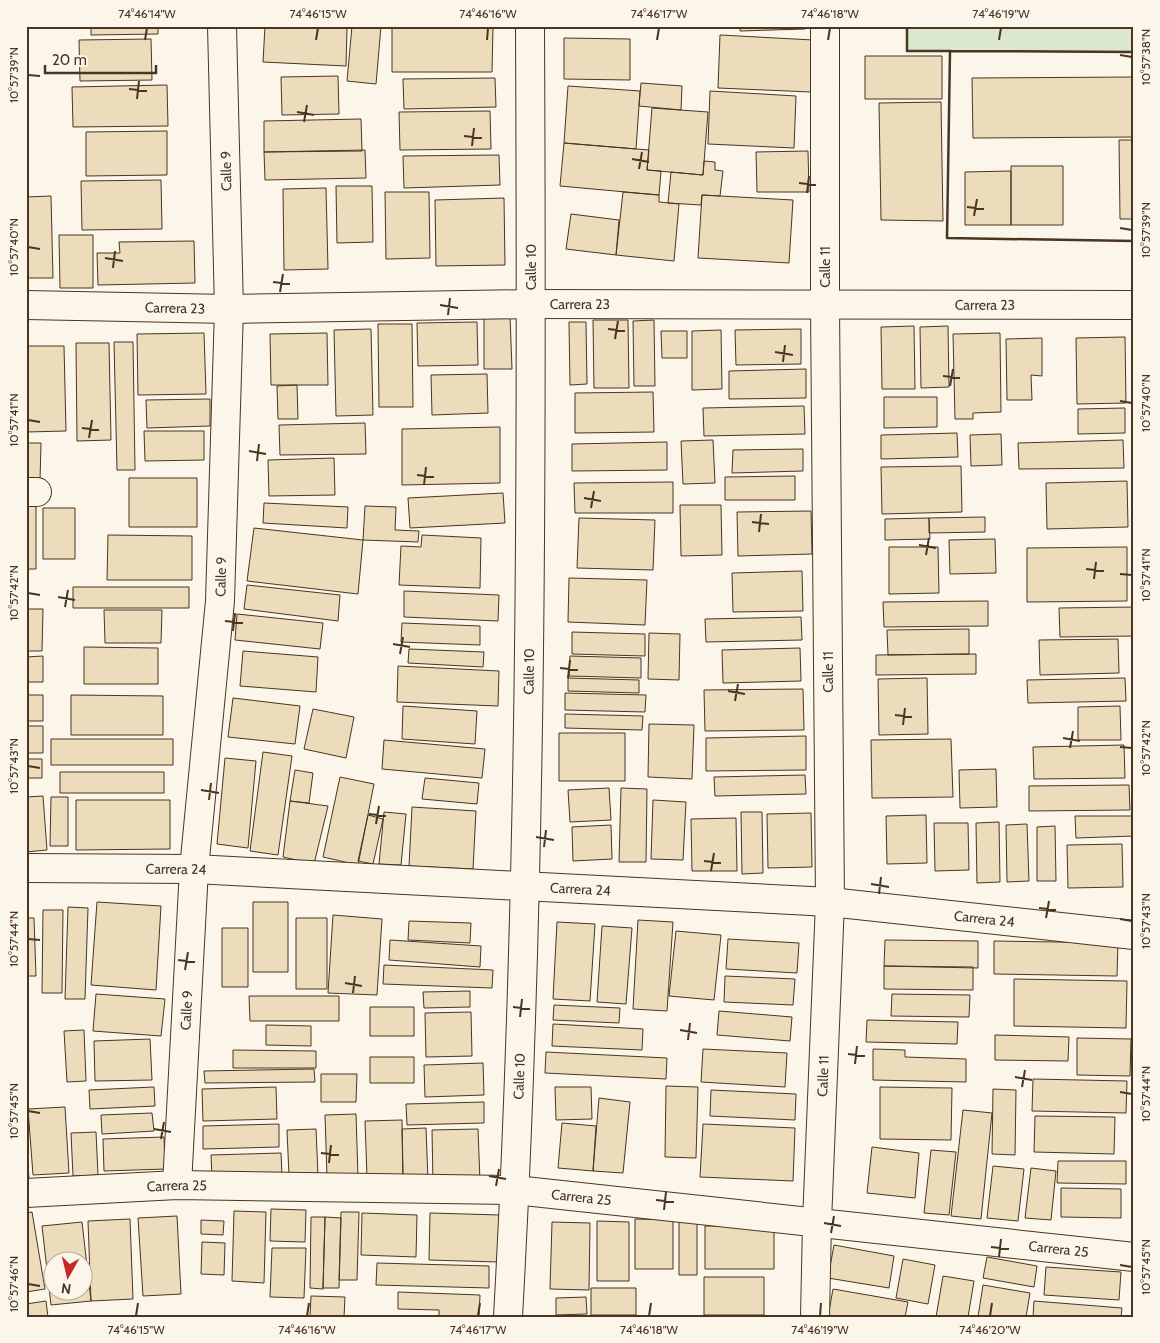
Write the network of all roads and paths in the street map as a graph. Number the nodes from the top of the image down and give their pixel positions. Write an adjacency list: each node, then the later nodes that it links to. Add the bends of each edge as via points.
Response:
1 (222, 26): 8 (street, Calle 9)
2 (530, 26): 4 (street, Calle 10)
3 (825, 26): 5 (street, Calle 11)
4 (531, 304): 5 (street, Carrera 23); 8 (street, Carrera 23); 11 (street, Calle 10)
5 (825, 305): 6 (street, Carrera 23); 12 (street, Calle 11)
6 (1134, 305)
7 (26, 306): 8 (street, Carrera 23)
8 (229, 309): 10 (street, Calle 9, via 220,601)
9 (26, 868): 10 (street, Carrera 24)
10 (194, 869): 11 (street, Carrera 24); 14 (street, Calle 9)
11 (526, 886): 12 (street, Carrera 24); 15 (street, Calle 10)
12 (830, 902): 13 (street, Carrera 24); 17 (street, Calle 11)
13 (1134, 935)
14 (177, 1185): 15 (street, Carrera 25); 16 (street, Carrera 25)
15 (515, 1190): 17 (street, Carrera 25); 19 (street, Calle 10)
16 (26, 1193)
17 (817, 1222): 18 (street, Carrera 25); 20 (street, Calle 11)
18 (1134, 1257)
19 (508, 1317)
20 (815, 1317)

